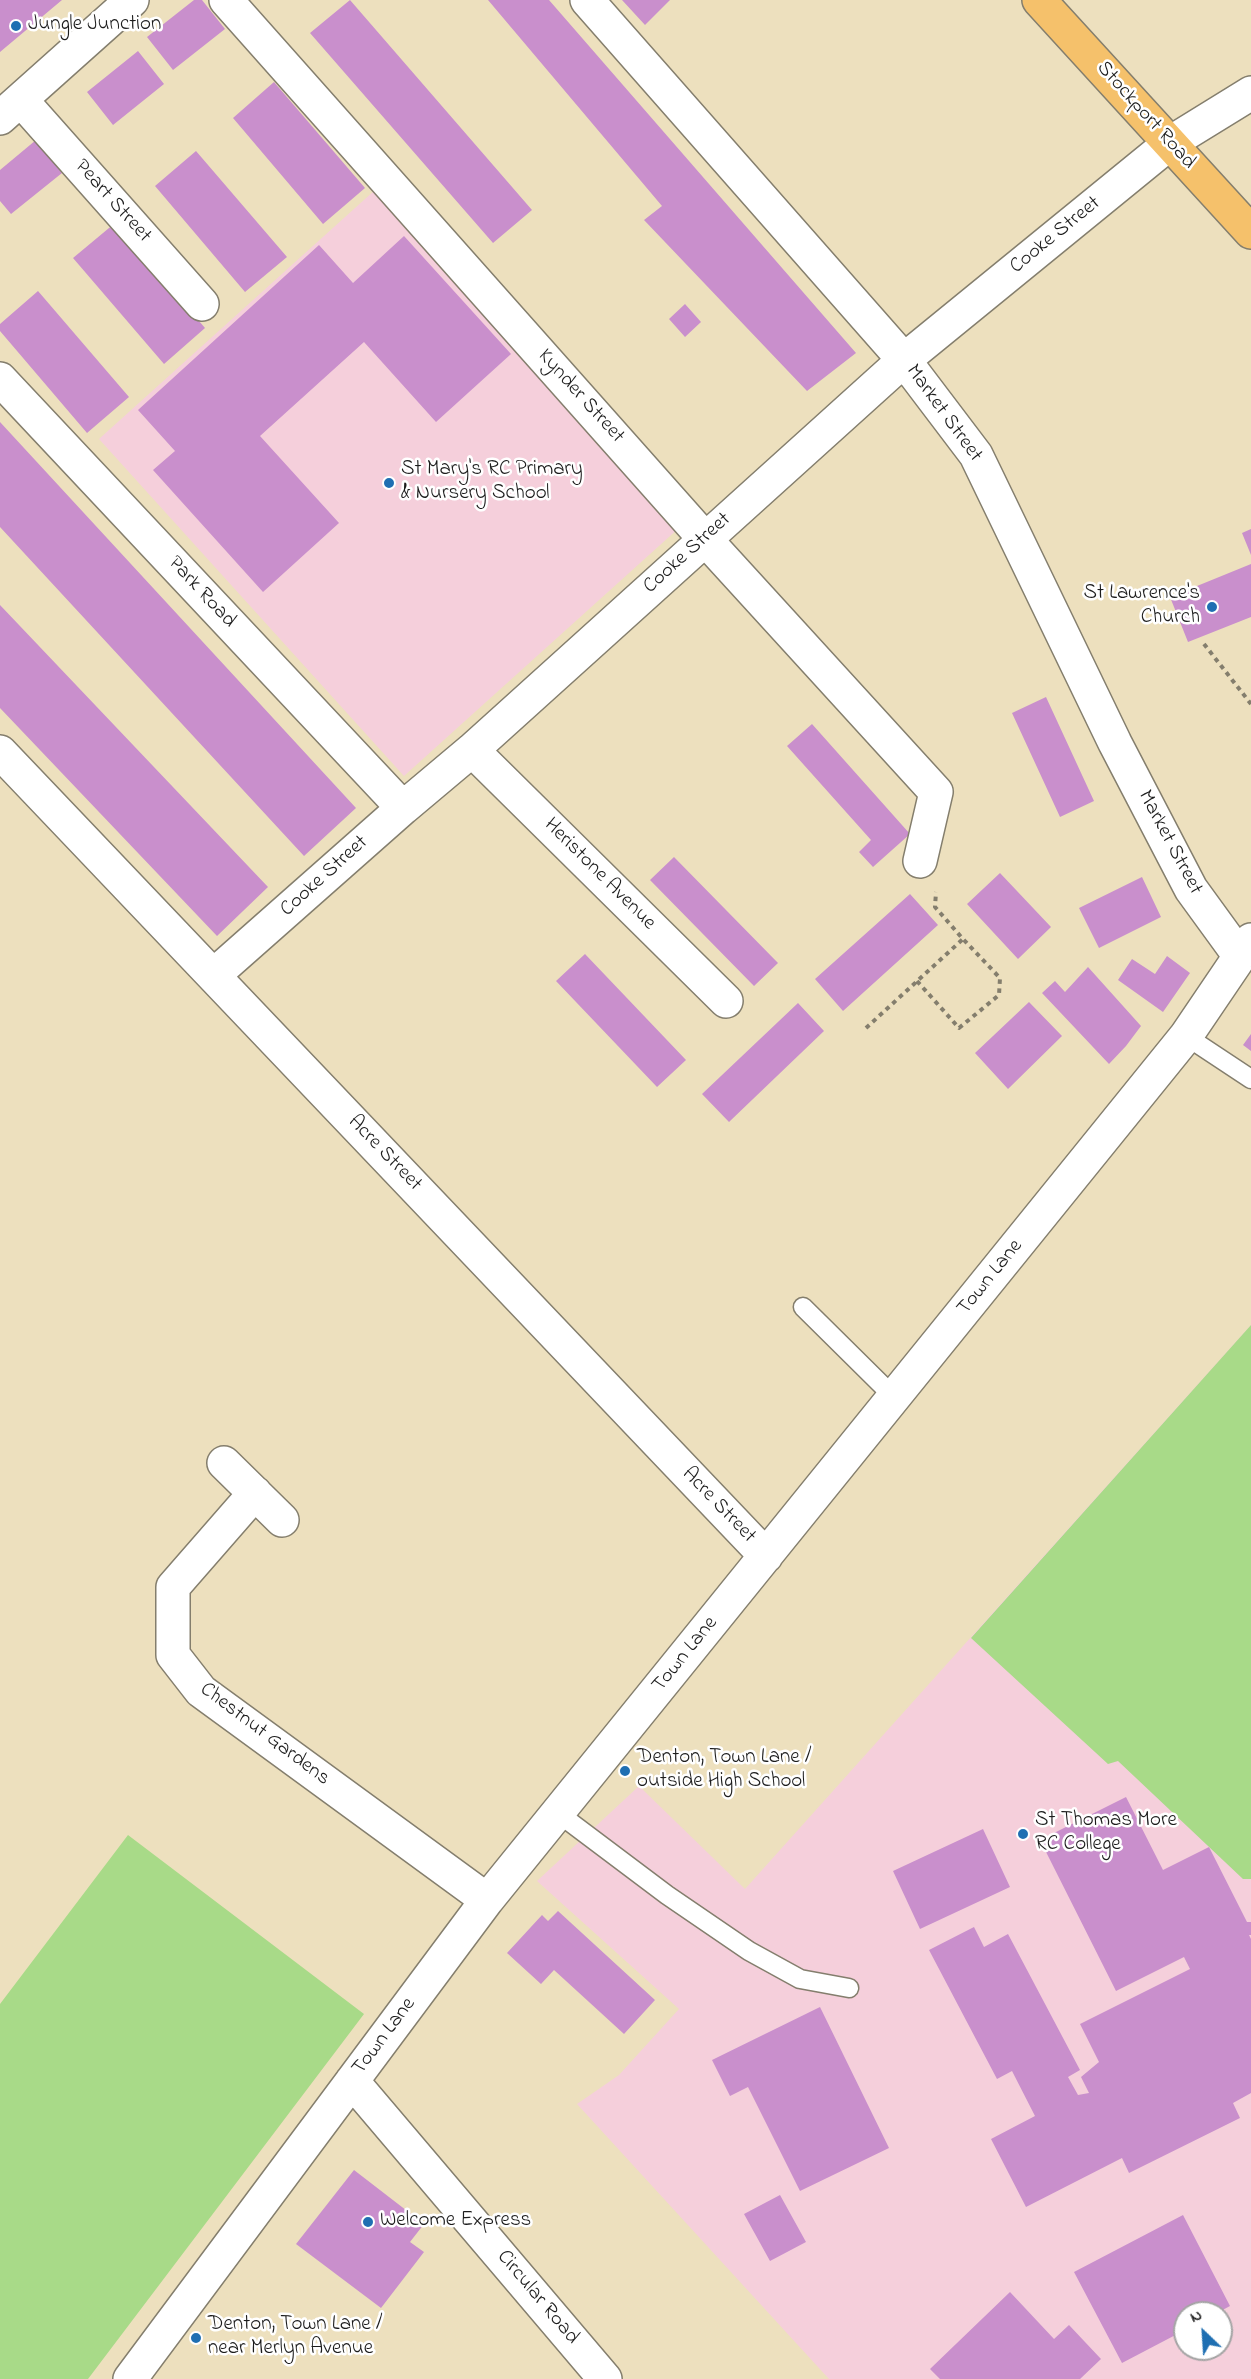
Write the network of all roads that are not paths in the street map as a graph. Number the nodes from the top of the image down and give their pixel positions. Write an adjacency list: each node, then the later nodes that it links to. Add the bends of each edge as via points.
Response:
1 (132, 0): 6 (street)
2 (226, 0): 12 (street, Kynder Street)
3 (587, 0): 10 (street, Market Street)
4 (1039, 0): 7 (highway, Stockport Road)
5 (1251, 93): 7 (street, Cooke Street)
6 (10, 109): 9 (street, Peart Street)
7 (1170, 142): 8 (highway, Stockport Road); 10 (street, Cooke Street)
8 (1251, 232)
9 (202, 304)
10 (904, 360): 12 (street, Cooke Street); 17 (street, Market Street, via 976,455 1115,743 1191,889)
11 (0, 379): 15 (street, Park Road)
12 (705, 539): 13 (street, Cooke Street); 16 (street, Kynder Street, via 936,792)
13 (472, 750): 15 (street, Cooke Street); 19 (street, Heristone Avenue)
14 (0, 752): 18 (street, Acre Street)
15 (403, 808): 18 (street, Cooke Street)
16 (920, 861)
17 (1245, 948): 20 (street, Town Lane)
18 (214, 975): 27 (street, Acre Street)
19 (726, 1001)
20 (1186, 1036): 21 (lane); 23 (street, Town Lane)
21 (1251, 1079)
22 (803, 1307): 23 (lane)
23 (895, 1398): 27 (street, Town Lane)
24 (224, 1463): 25 (street)
25 (255, 1493): 26 (street); 29 (street, Chestnut Gardens, via 174,1587 173,1655 201,1691)
26 (282, 1520)
27 (766, 1557): 28 (street, Town Lane)
28 (558, 1813): 29 (street, Town Lane); 30 (lane, via 749,1951 800,1979)
29 (487, 1900): 31 (street, Town Lane)
30 (849, 1988)
31 (352, 2080): 32 (street, Town Lane); 33 (street, Circular Road)
32 (130, 2379)
33 (605, 2379)

